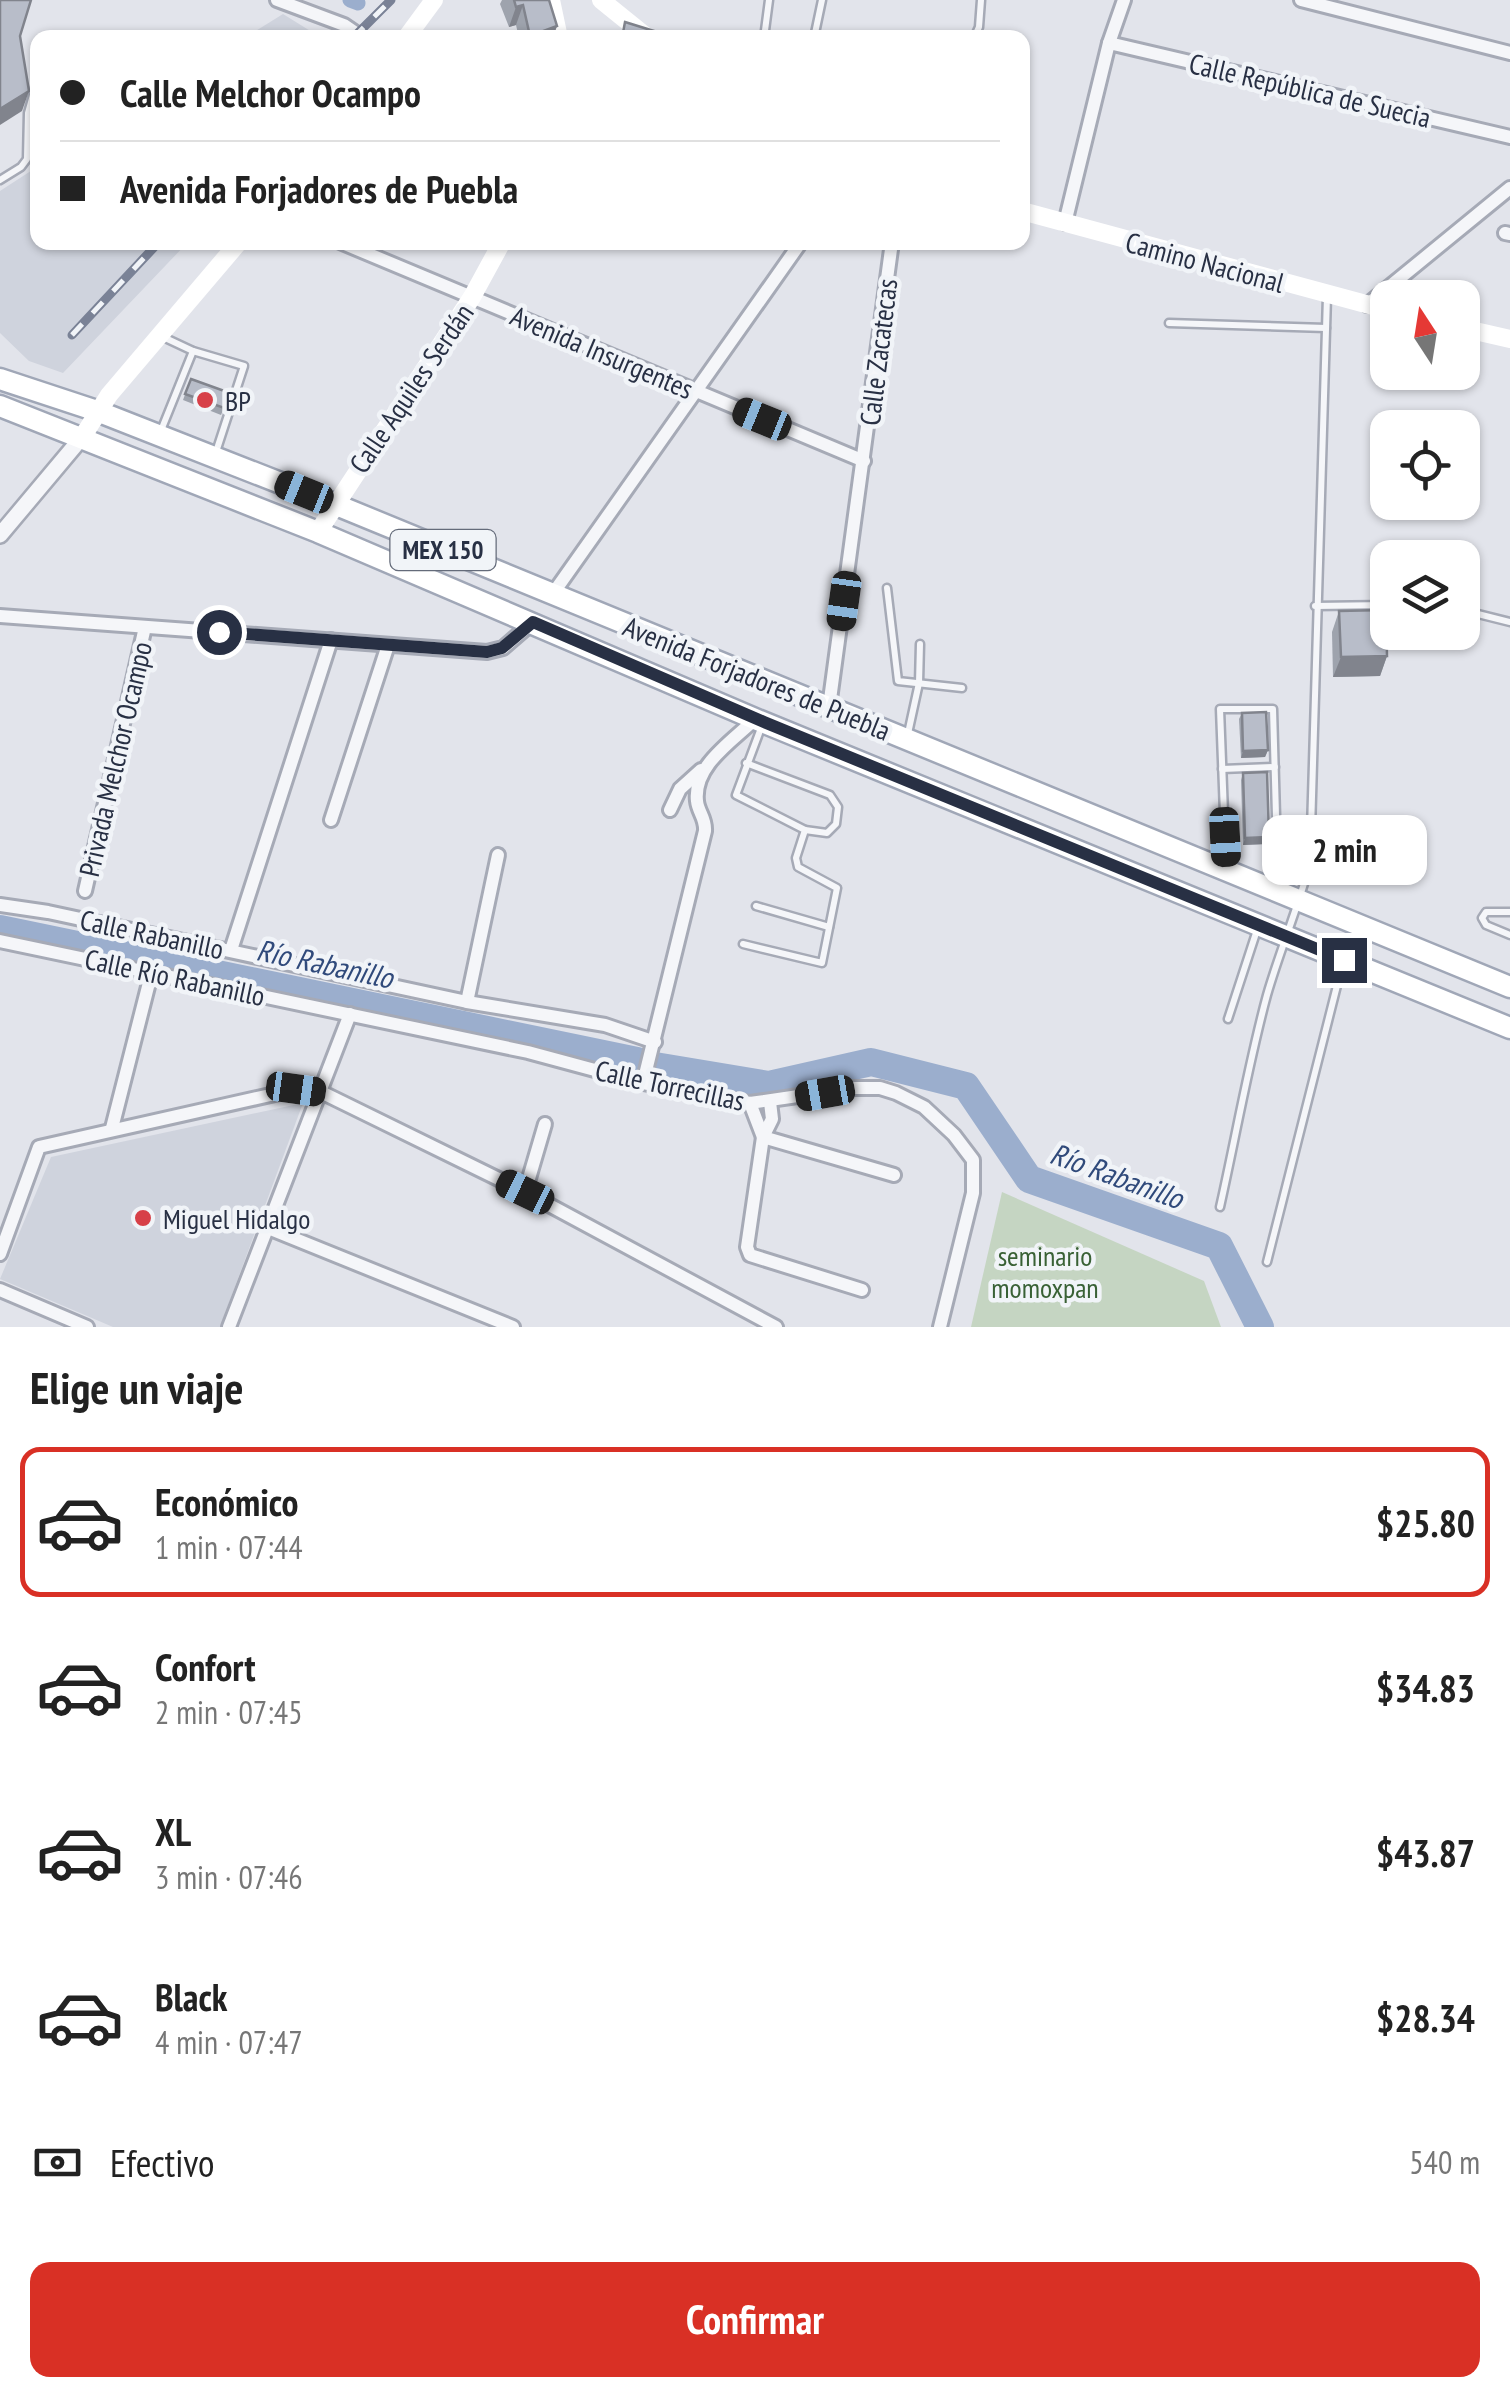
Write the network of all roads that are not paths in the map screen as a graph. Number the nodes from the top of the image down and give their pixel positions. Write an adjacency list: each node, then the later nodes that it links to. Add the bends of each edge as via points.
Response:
1 (277, 0): 10 (street)
2 (434, 0): 11 (main road)
3 (551, 0): 12 (main road)
4 (601, 0): 13 (main road)
5 (770, 0): 14 (lane)
6 (822, 0): 15 (lane)
7 (982, 0): 16 (lane)
8 (1124, 0): 17 (street)
9 (1301, 0): 18 (street)
10 (351, 30)
11 (412, 30)
12 (558, 30)
13 (638, 30)
14 (765, 30)
15 (816, 30)
16 (978, 30)
17 (1109, 44): 20 (street, Calle República de Suecia); 24 (street)
18 (1510, 53)
19 (30, 106): 21 (lane, via 27,158)
20 (1510, 137)
21 (0, 180)
22 (1510, 188): 32 (street)
23 (1030, 212): 24 (main road, Camino Nacional)
24 (1065, 223): 31 (main road, Camino Nacional)
25 (232, 250): 37 (main road)
26 (360, 250): 30 (street, Avenida Insurgentes)
27 (498, 250): 30 (main road, Calle Aquiles Serdán)
28 (796, 250): 41 (street)
29 (891, 250): 47 (street, Calle Zacatecas)
30 (472, 296): 41 (street, Avenida Insurgentes); 48 (main road, Calle Aquiles Serdán)
31 (1327, 296): 32 (main road, Camino Nacional); 35 (lane)
32 (1367, 305): 33 (main road, Camino Nacional)
33 (1370, 306)
34 (1168, 323): 35 (lane)
35 (1326, 328): 54 (lane)
36 (1480, 332): 38 (main road)
37 (160, 336): 39 (lane); 43 (main road)
38 (1510, 339)
39 (194, 351): 45 (lane); 46 (lane, via 244,366)
40 (2, 374): 43 (main road, Avenida Forjadores de Puebla / MEX 150)
41 (694, 391): 47 (street, Avenida Insurgentes); 52 (street)
42 (0, 406): 44 (main road, Avenida Forjadores de Puebla / MEX 150)
43 (96, 411): 44 (main road); 45 (main road, Avenida Forjadores de Puebla / MEX 150)
44 (83, 436): 49 (main road, Avenida Forjadores de Puebla / MEX 150); 50 (street)
45 (159, 436): 46 (main road, Avenida Forjadores de Puebla / MEX 150)
46 (214, 457): 48 (main road, Avenida Forjadores de Puebla / MEX 150)
47 (864, 461): 65 (street, Calle Zacatecas)
48 (334, 504): 49 (main road, Calle Aquiles Serdán); 52 (main road, Avenida Forjadores de Puebla / MEX 150)
49 (318, 532): 57 (main road, Avenida Forjadores de Puebla / MEX 150)
50 (0, 535)
51 (888, 588): 63 (lane, via 895,675 904,684)
52 (552, 595): 65 (main road, Avenida Forjadores de Puebla / MEX 150)
53 (1370, 604): 54 (lane)
54 (1315, 606): 79 (lane, via 1310,863)
55 (1480, 614): 58 (lane)
56 (0, 616): 59 (street)
57 (533, 622): 62 (street, via 495,651); 66 (main road, Avenida Forjadores de Puebla / MEX 150)
58 (1510, 622)
59 (144, 627): 60 (street); 77 (street, Privada Melchor Ocampo)
60 (331, 640): 62 (street); 89 (street)
61 (920, 644): 63 (lane)
62 (388, 645): 73 (street)
63 (919, 683): 64 (lane); 67 (lane)
64 (962, 688)
65 (829, 706): 67 (main road, Avenida Forjadores de Puebla / MEX 150)
66 (759, 720): 68 (lane); 71 (street); 83 (main road, Avenida Forjadores de Puebla / MEX 150)
67 (906, 739): 76 (main road, Avenida Forjadores de Puebla / MEX 150)
68 (746, 763): 74 (lane, via 736,795); 74 (lane, via 830,795 838,807 836,824 827,833)
69 (1275, 767): 70 (lane); 70 (lane, via 1273,709 1220,710); 78 (lane)
70 (1222, 769): 76 (lane)
71 (701, 770): 72 (street); 97 (street, via 696,800 705,831)
72 (670, 810)
73 (331, 820)
74 (805, 830): 84 (lane, via 798,868 837,888)
75 (498, 855): 93 (street)
76 (1226, 871): 78 (main road, Avenida Forjadores de Puebla / MEX 150)
77 (85, 891)
78 (1278, 893): 79 (main road, Avenida Forjadores de Puebla / MEX 150)
79 (1300, 902): 85 (lane); 92 (main road, Avenida Forjadores de Puebla / MEX 150)
80 (0, 905): 89 (street, Calle Rabanillo)
81 (756, 906): 84 (lane)
82 (1510, 912): 86 (lane, via 1486,912 1482,918)
83 (1260, 924): 85 (main road, Avenida Forjadores de Puebla / MEX 150); 95 (lane)
84 (829, 927): 88 (lane, via 822,963)
85 (1284, 934): 90 (main road, Avenida Forjadores de Puebla / MEX 150); 108 (lane)
86 (1510, 935)
87 (0, 942): 91 (street, Calle Río Rabanillo)
88 (743, 944)
89 (231, 950): 93 (street, Calle Rabanillo)
90 (1344, 960): 96 (main road, Avenida Forjadores de Puebla / MEX 150); 111 (lane)
91 (152, 972): 94 (street, Calle Río Rabanillo); 104 (street)
92 (1510, 987)
93 (468, 1002): 97 (street, Calle Rabanillo, via 606,1025)
94 (350, 1014): 98 (street, Calle Río Rabanillo); 100 (street)
95 (1228, 1020)
96 (1510, 1028)
97 (655, 1042): 99 (street)
98 (528, 1052): 99 (street, Calle Torrecillas)
99 (643, 1084): 102 (street, Calle Torrecillas)
100 (321, 1092): 104 (street, via 296,1089); 107 (street); 109 (street)
101 (770, 1102): 102 (street, Calle Torrecillas); 105 (street, via 772,1119); 119 (street, Calle Torrecillas, via 880,1088 924,1107 973,1160 975,1176)
102 (750, 1104): 105 (street)
103 (545, 1124): 107 (street)
104 (112, 1128): 110 (street, via 39,1147)
105 (763, 1137): 106 (street); 113 (street, via 750,1254)
106 (894, 1175)
107 (525, 1192): 115 (street)
108 (1220, 1207)
109 (268, 1228): 117 (street); 118 (street)
110 (0, 1254)
111 (1267, 1262)
112 (0, 1290): 114 (street)
113 (862, 1290)
114 (70, 1324): 116 (street)
115 (769, 1325)
116 (86, 1327)
117 (229, 1327)
118 (513, 1327)
119 (940, 1327)

